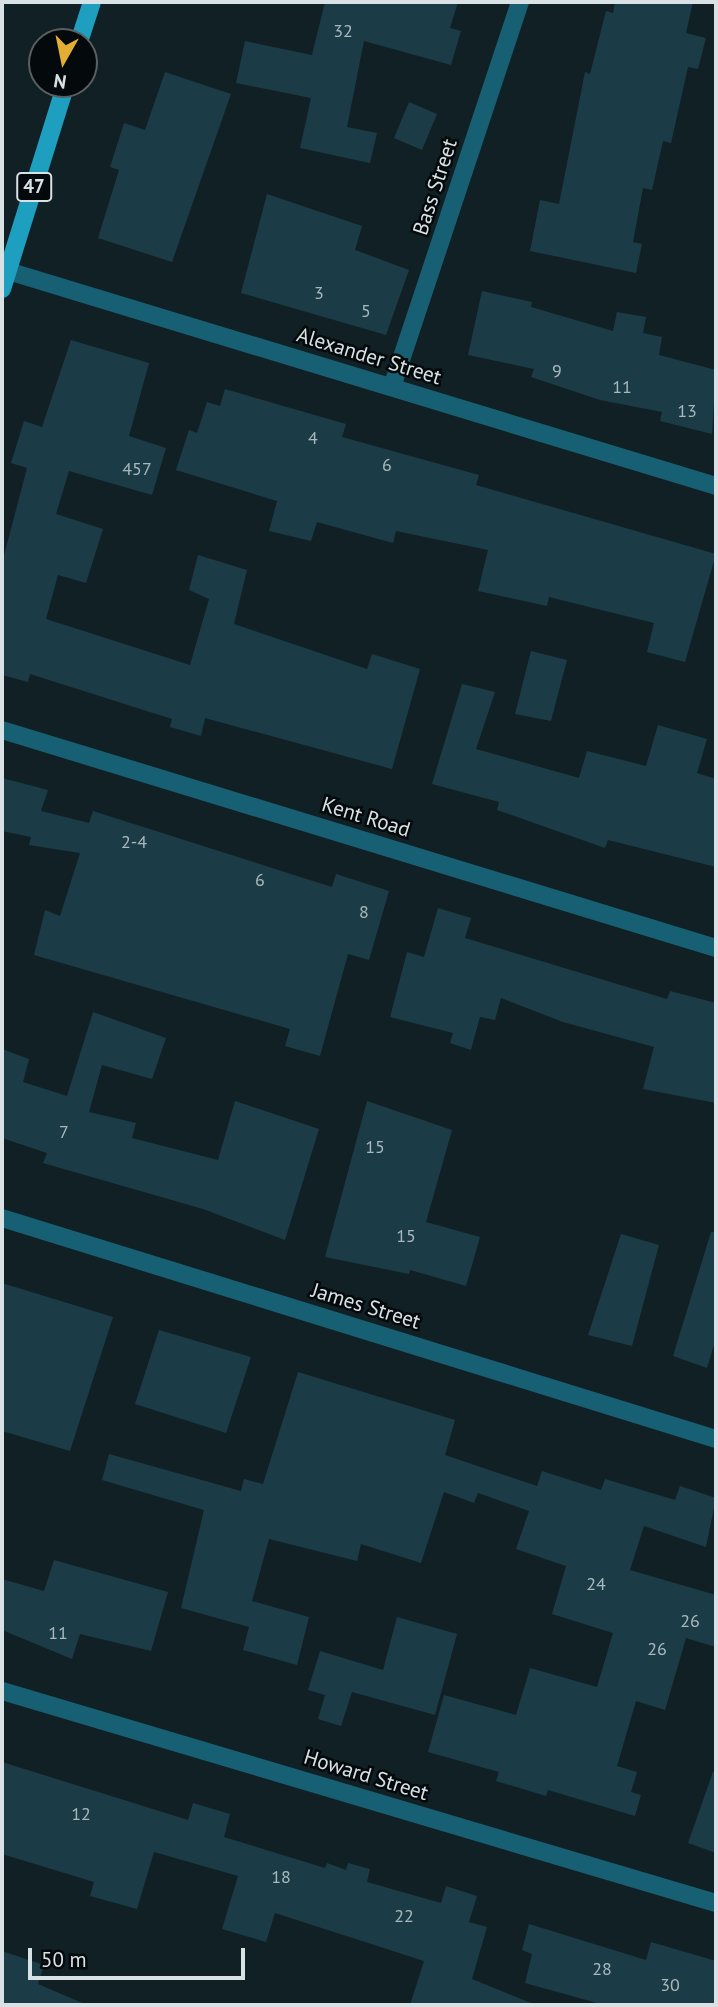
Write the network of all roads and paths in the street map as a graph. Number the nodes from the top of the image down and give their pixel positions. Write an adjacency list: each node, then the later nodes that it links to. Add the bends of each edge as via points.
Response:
1 (92, 2): 3 (main road)
2 (520, 2): 8 (street, Bass Street)
3 (84, 28)
4 (61, 98): 5 (main road, 47)
5 (7, 251): 6 (main road, 47)
6 (8, 271): 7 (main road, 47); 8 (street, Alexander Street)
7 (2, 289)
8 (393, 387): 9 (street, Alexander Street)
9 (716, 486)
10 (2, 730): 11 (street, Kent Road)
11 (716, 948)
12 (2, 1218): 13 (street, James Street)
13 (716, 1439)
14 (2, 1692): 15 (street, Howard Street)
15 (716, 1903)

